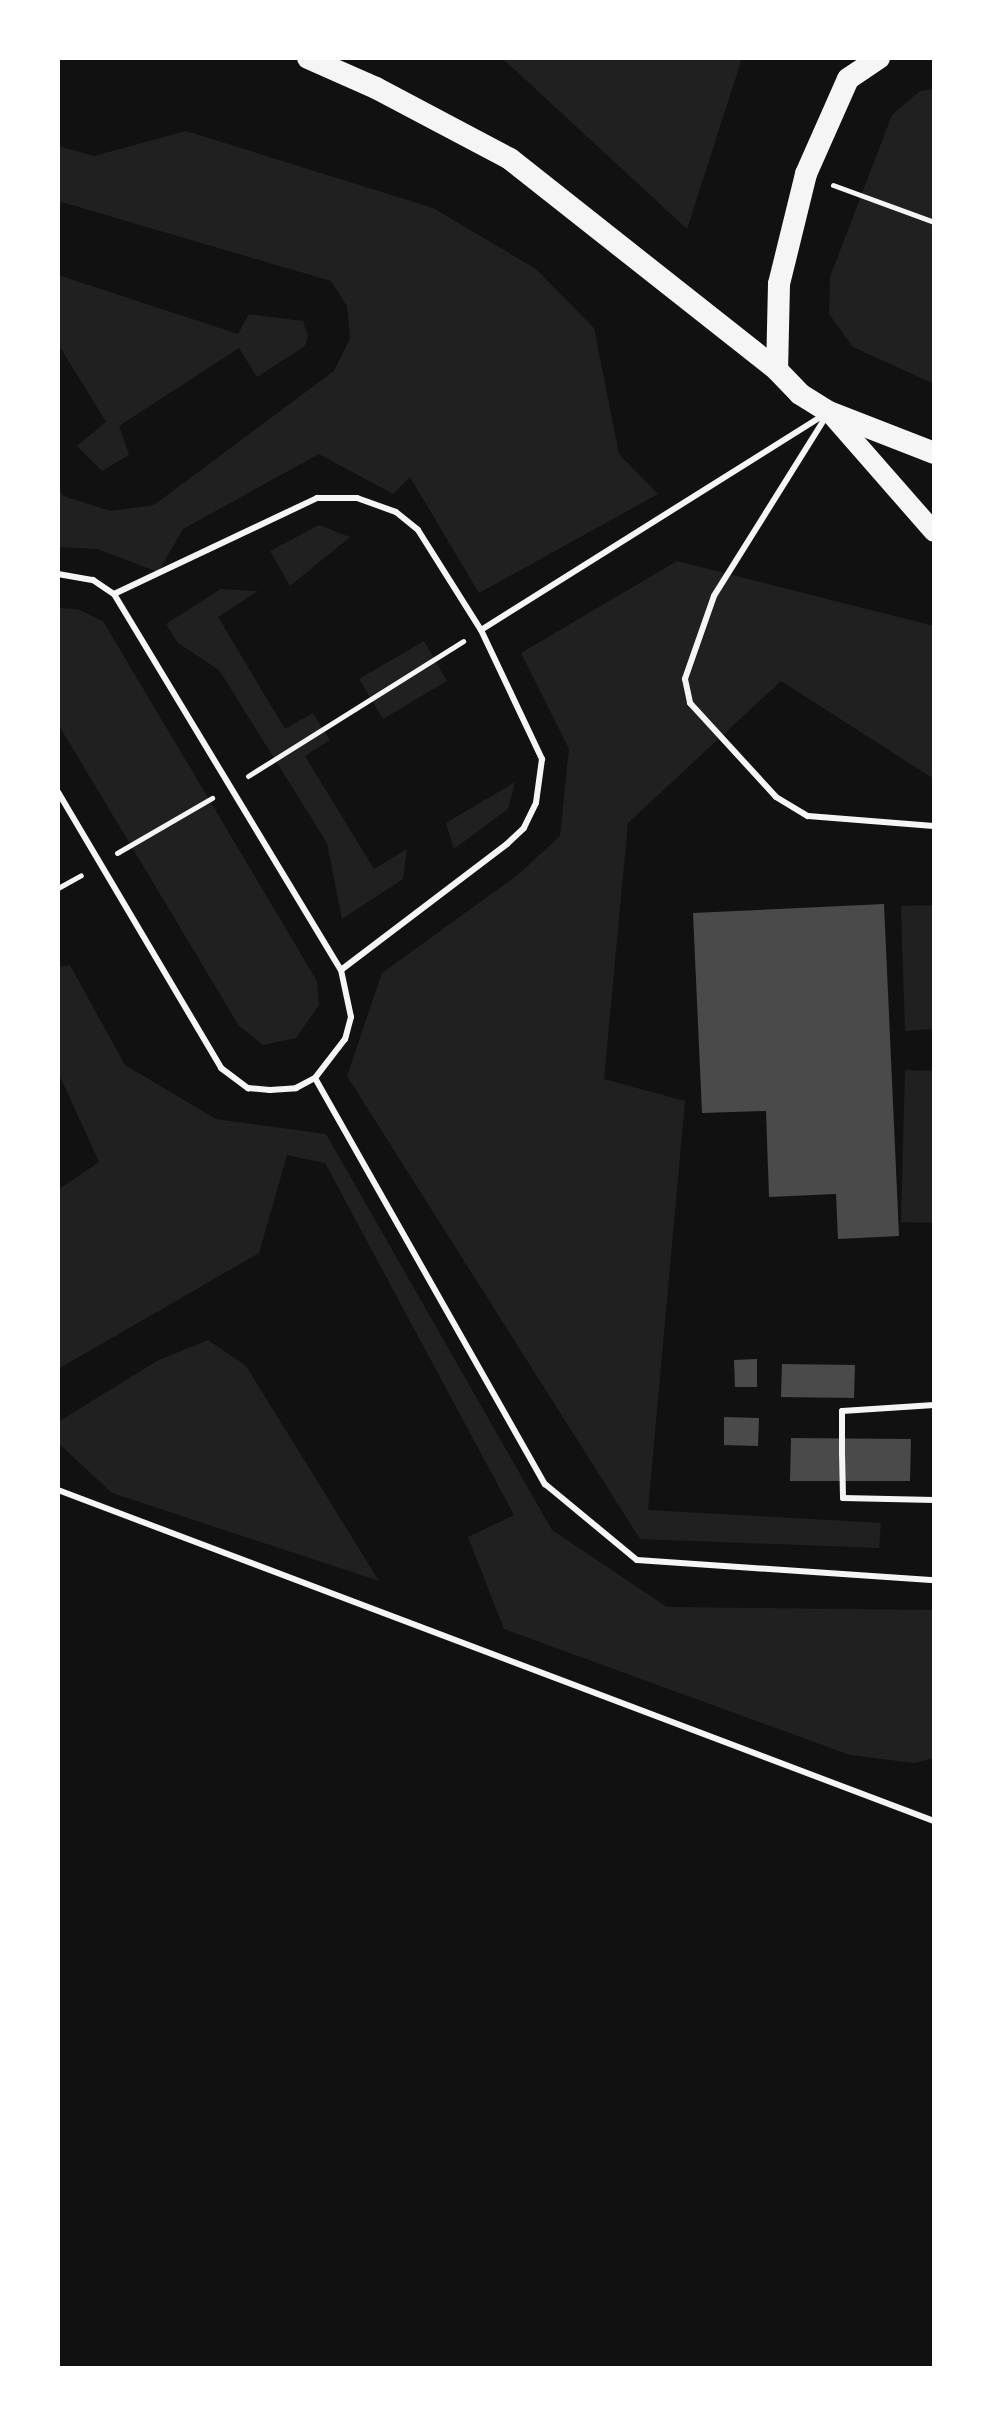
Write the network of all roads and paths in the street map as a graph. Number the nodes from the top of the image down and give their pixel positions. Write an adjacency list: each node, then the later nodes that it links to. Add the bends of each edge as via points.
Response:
1 (308, 58): 5 (highway, via 510,159)
2 (879, 58): 3 (highway, via 848,79)
3 (806, 174): 4 (path); 5 (highway, via 779,284)
4 (934, 222)
5 (777, 370): 6 (highway, via 800,394)
6 (829, 412): 7 (highway); 8 (main road); 11 (lane); 14 (lane, via 714,596 685,679 690,703 776,797 808,816)
7 (934, 453)
8 (934, 532)
9 (58, 574): 10 (lane, via 93,580)
10 (114, 594): 11 (lane, via 317,498 357,498 396,512 418,530); 12 (lane)
11 (481, 630): 12 (path); 17 (lane, via 542,759 536,803 524,828 507,844)
12 (232, 786): 15 (path); 17 (lane)
13 (58, 792): 15 (lane)
14 (934, 826)
15 (98, 864): 16 (path); 18 (lane, via 221,1068 248,1088 296,1088)
16 (58, 888)
17 (341, 970): 18 (lane, via 351,1017 334,1058)
18 (315, 1078): 22 (lane, via 545,1484 637,1560)
19 (934, 1405): 21 (lane, via 842,1411 843,1498)
20 (58, 1490): 23 (lane)
21 (934, 1500)
22 (934, 1580)
23 (934, 1821)

